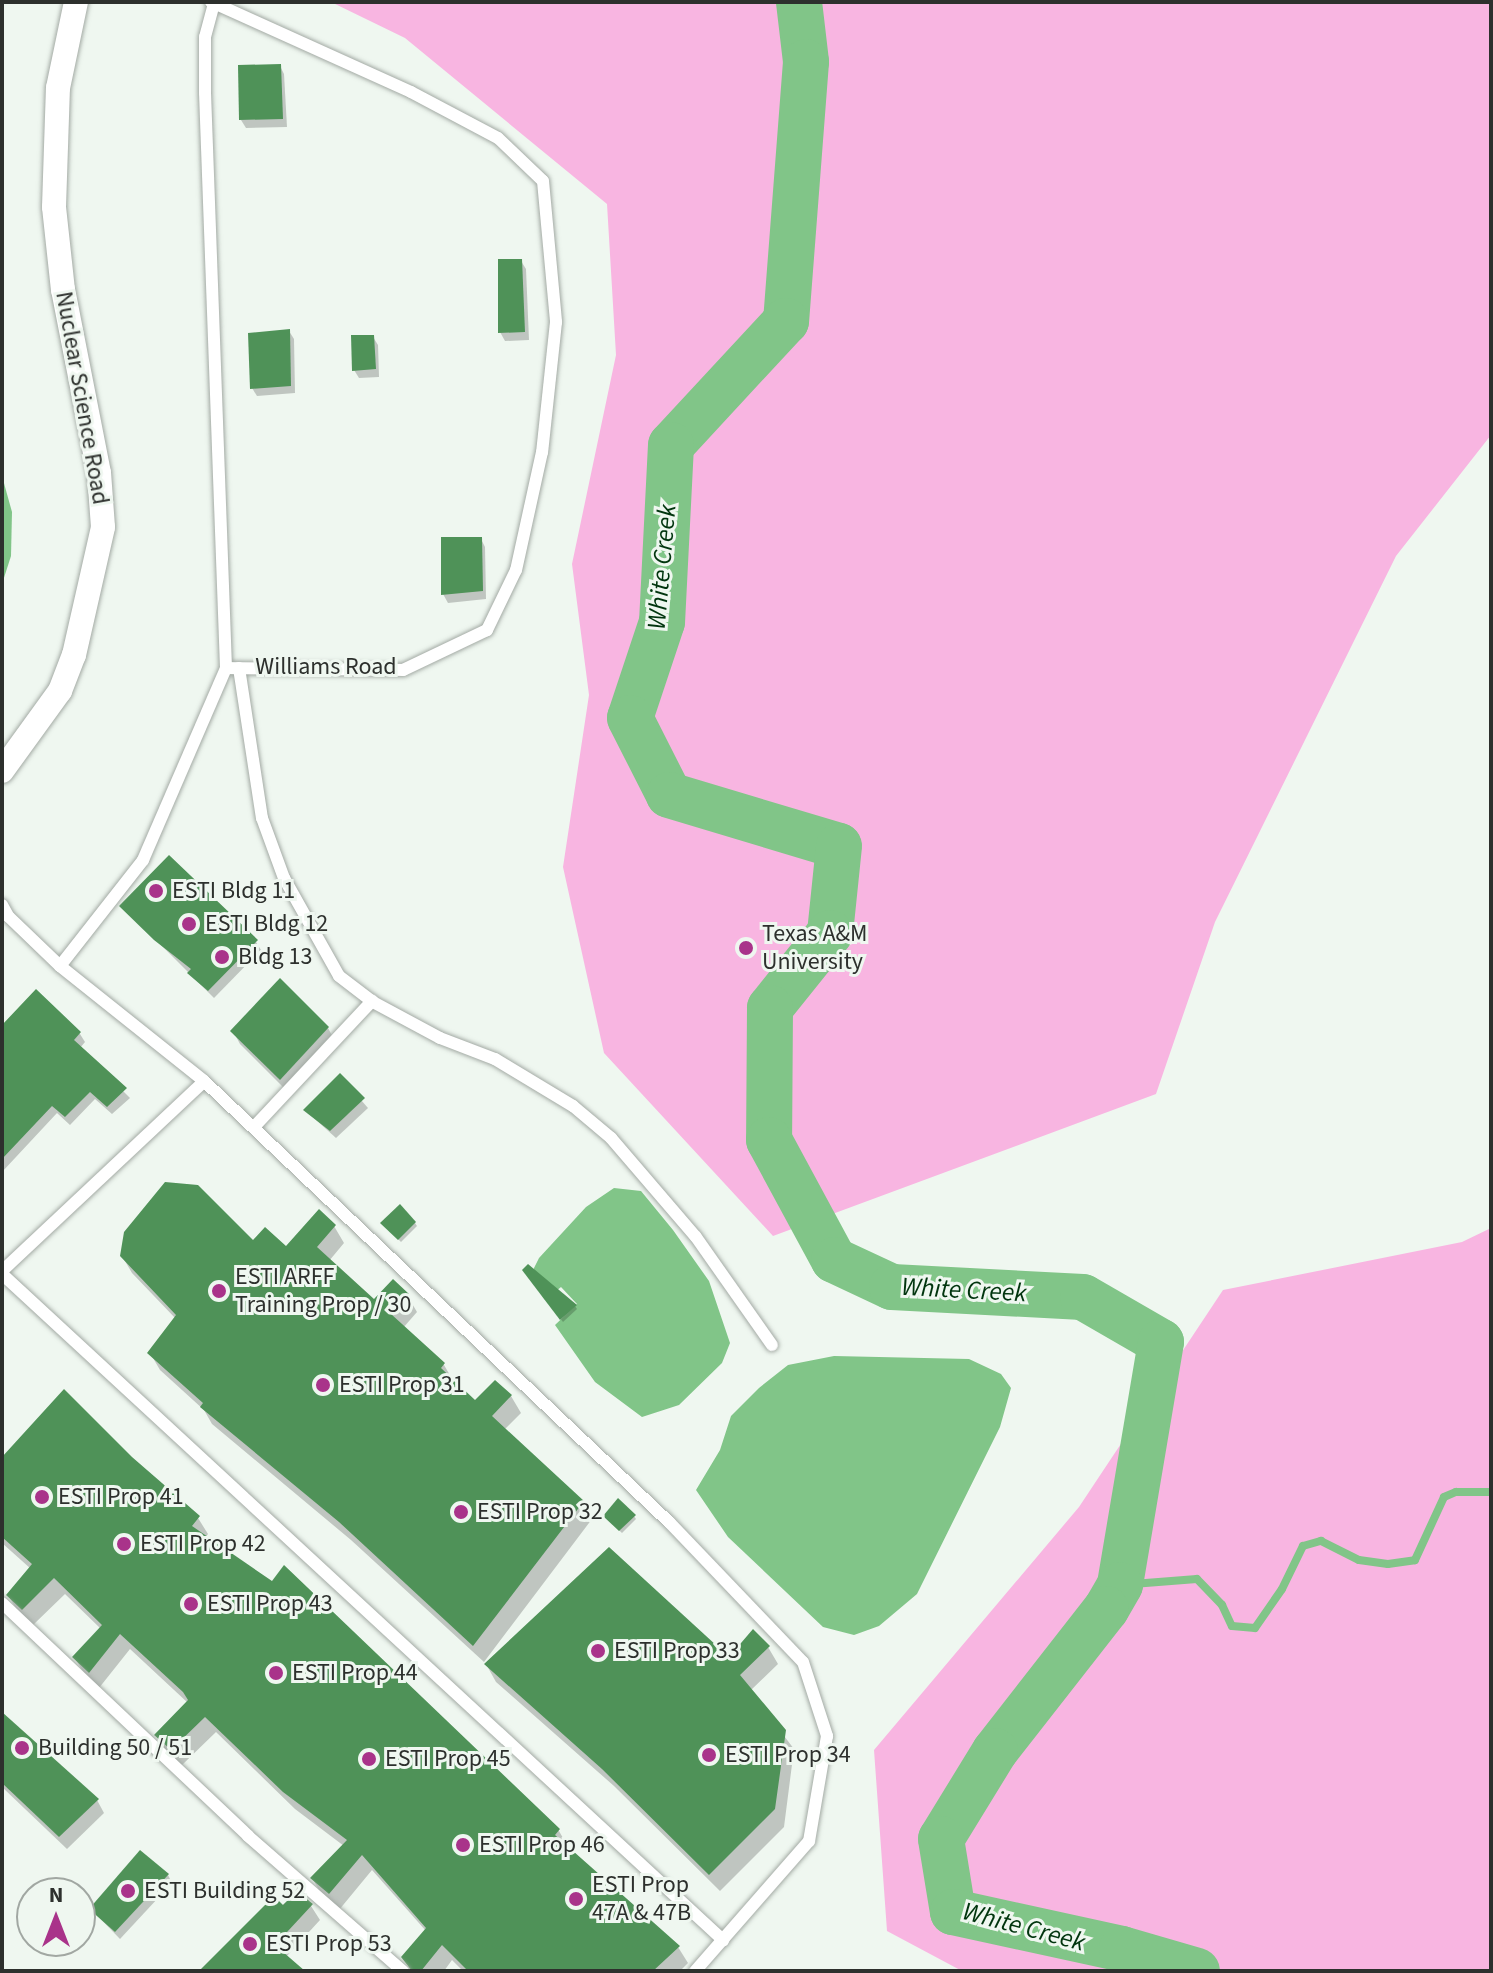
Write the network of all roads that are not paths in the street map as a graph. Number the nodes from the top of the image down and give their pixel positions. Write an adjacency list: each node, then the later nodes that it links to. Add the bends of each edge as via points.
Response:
1 (76, 2): 4 (street, Nuclear Science Road, via 58,88 54,207 63,290 99,473 103,527 74,655 60,691)
2 (213, 3): 3 (lane, Williams Road, via 205,37 205,93); 3 (lane, Williams Road, via 411,92 498,138 543,181 556,322 542,452 516,570 487,630 403,670)
3 (232, 668): 6 (lane, via 143,860); 7 (lane, via 262,818 284,878 339,976)
4 (2, 771)
5 (2, 905): 6 (lane)
6 (60, 966): 8 (lane)
7 (372, 1001): 9 (lane); 11 (lane, via 440,1038 495,1059 573,1106 611,1138 696,1237)
8 (204, 1081): 9 (lane); 10 (lane)
9 (254, 1127): 13 (lane, via 659,1512 803,1662 827,1736 809,1841)
10 (2, 1272): 13 (lane)
11 (772, 1345)
12 (2, 1603): 14 (lane, via 248,1836)
13 (723, 1940): 15 (lane)
14 (403, 1971)
15 (695, 1971)

